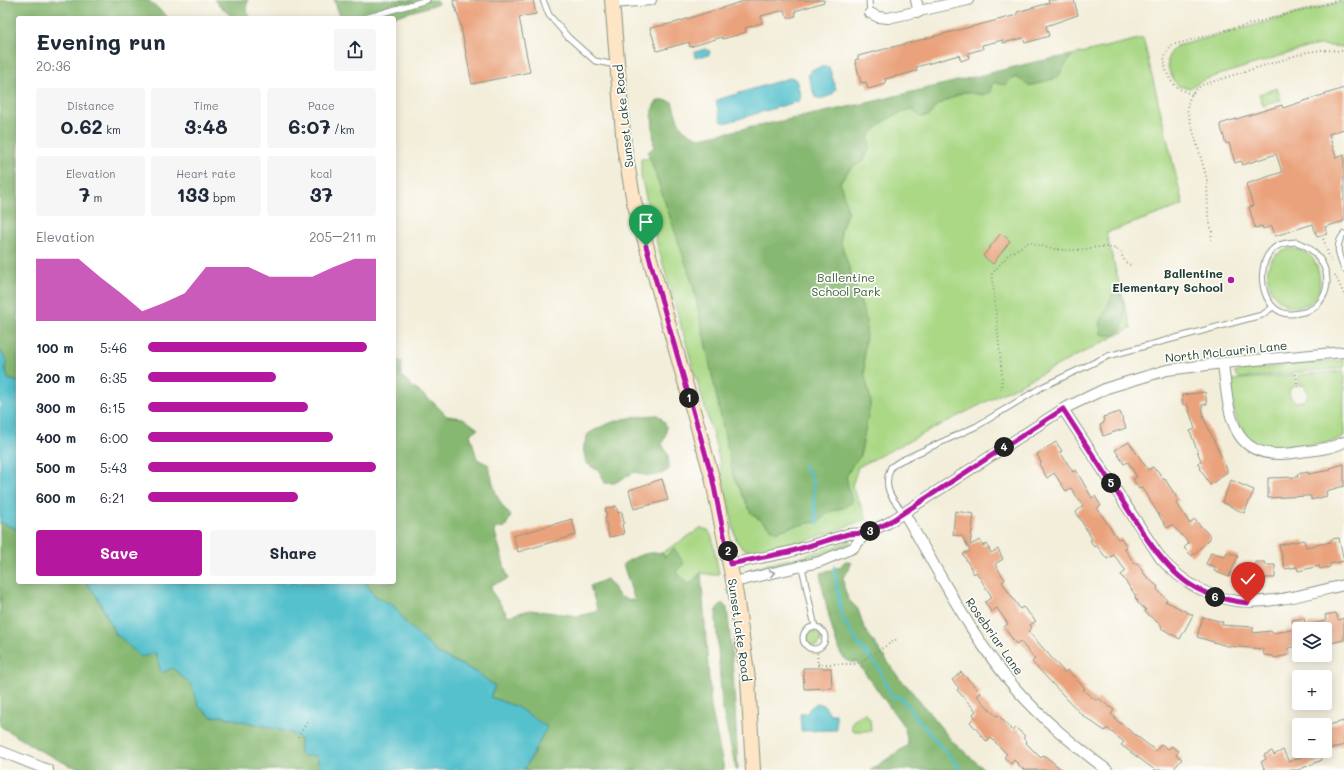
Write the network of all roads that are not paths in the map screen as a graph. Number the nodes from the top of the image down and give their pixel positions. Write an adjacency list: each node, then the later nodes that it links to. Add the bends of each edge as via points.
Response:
1 (427, 0): 10 (lane)
2 (543, 0): 11 (lane, via 549,15 568,37 595,61)
3 (651, 0): 7 (street)
4 (869, 0): 9 (lane)
5 (916, 0): 8 (street)
6 (968, 0): 8 (street)
7 (612, 2): 11 (main road, Sunset Lake Road)
8 (919, 12): 9 (street, via 888,18)
9 (870, 13)
10 (372, 16)
11 (618, 66): 21 (main road, Sunset Lake Road, via 624,146 634,202 712,477)
12 (1344, 234): 13 (lane, via 1339,239 1337,250)
13 (1344, 269)
14 (1273, 307): 14 (lane, via 1281,312 1305,312 1314,308 1326,292 1327,281 1322,261 1307,245 1296,242 1283,243 1272,249 1265,259 1262,272 1268,299); 19 (lane, via 1262,314 1108,356 1042,387 977,426 900,461 891,467 886,482 893,501)
15 (1344, 352): 16 (street, North McLaurin Lane)
16 (1223, 363): 17 (street, North McLaurin Lane, via 1167,370 1137,378); 18 (street, via 1231,420 1246,445 1267,455 1282,456)
17 (1063, 409): 19 (street, North McLaurin Lane); 24 (street, via 1161,559 1191,586 1211,596 1248,603 1269,602)
18 (1344, 442)
19 (904, 513): 20 (street, North McLaurin Lane); 29 (street, Rosebriar Lane, via 992,660 1044,719)
20 (866, 533): 21 (street, North McLaurin Lane, via 848,534 789,552); 22 (street, North McLaurin Lane, via 853,548)
21 (730, 564): 23 (main road, Sunset Lake Road)
22 (802, 566): 23 (street, North McLaurin Lane, one-way to 22); 25 (lane)
23 (734, 582): 28 (main road, Sunset Lake Road, via 744,639)
24 (1344, 586)
25 (815, 627): 25 (lane, via 821,629 825,637 823,645 817,649 809,649 802,640 806,630)
26 (0, 751): 27 (street)
27 (48, 770)
28 (753, 770)
29 (1107, 770)

